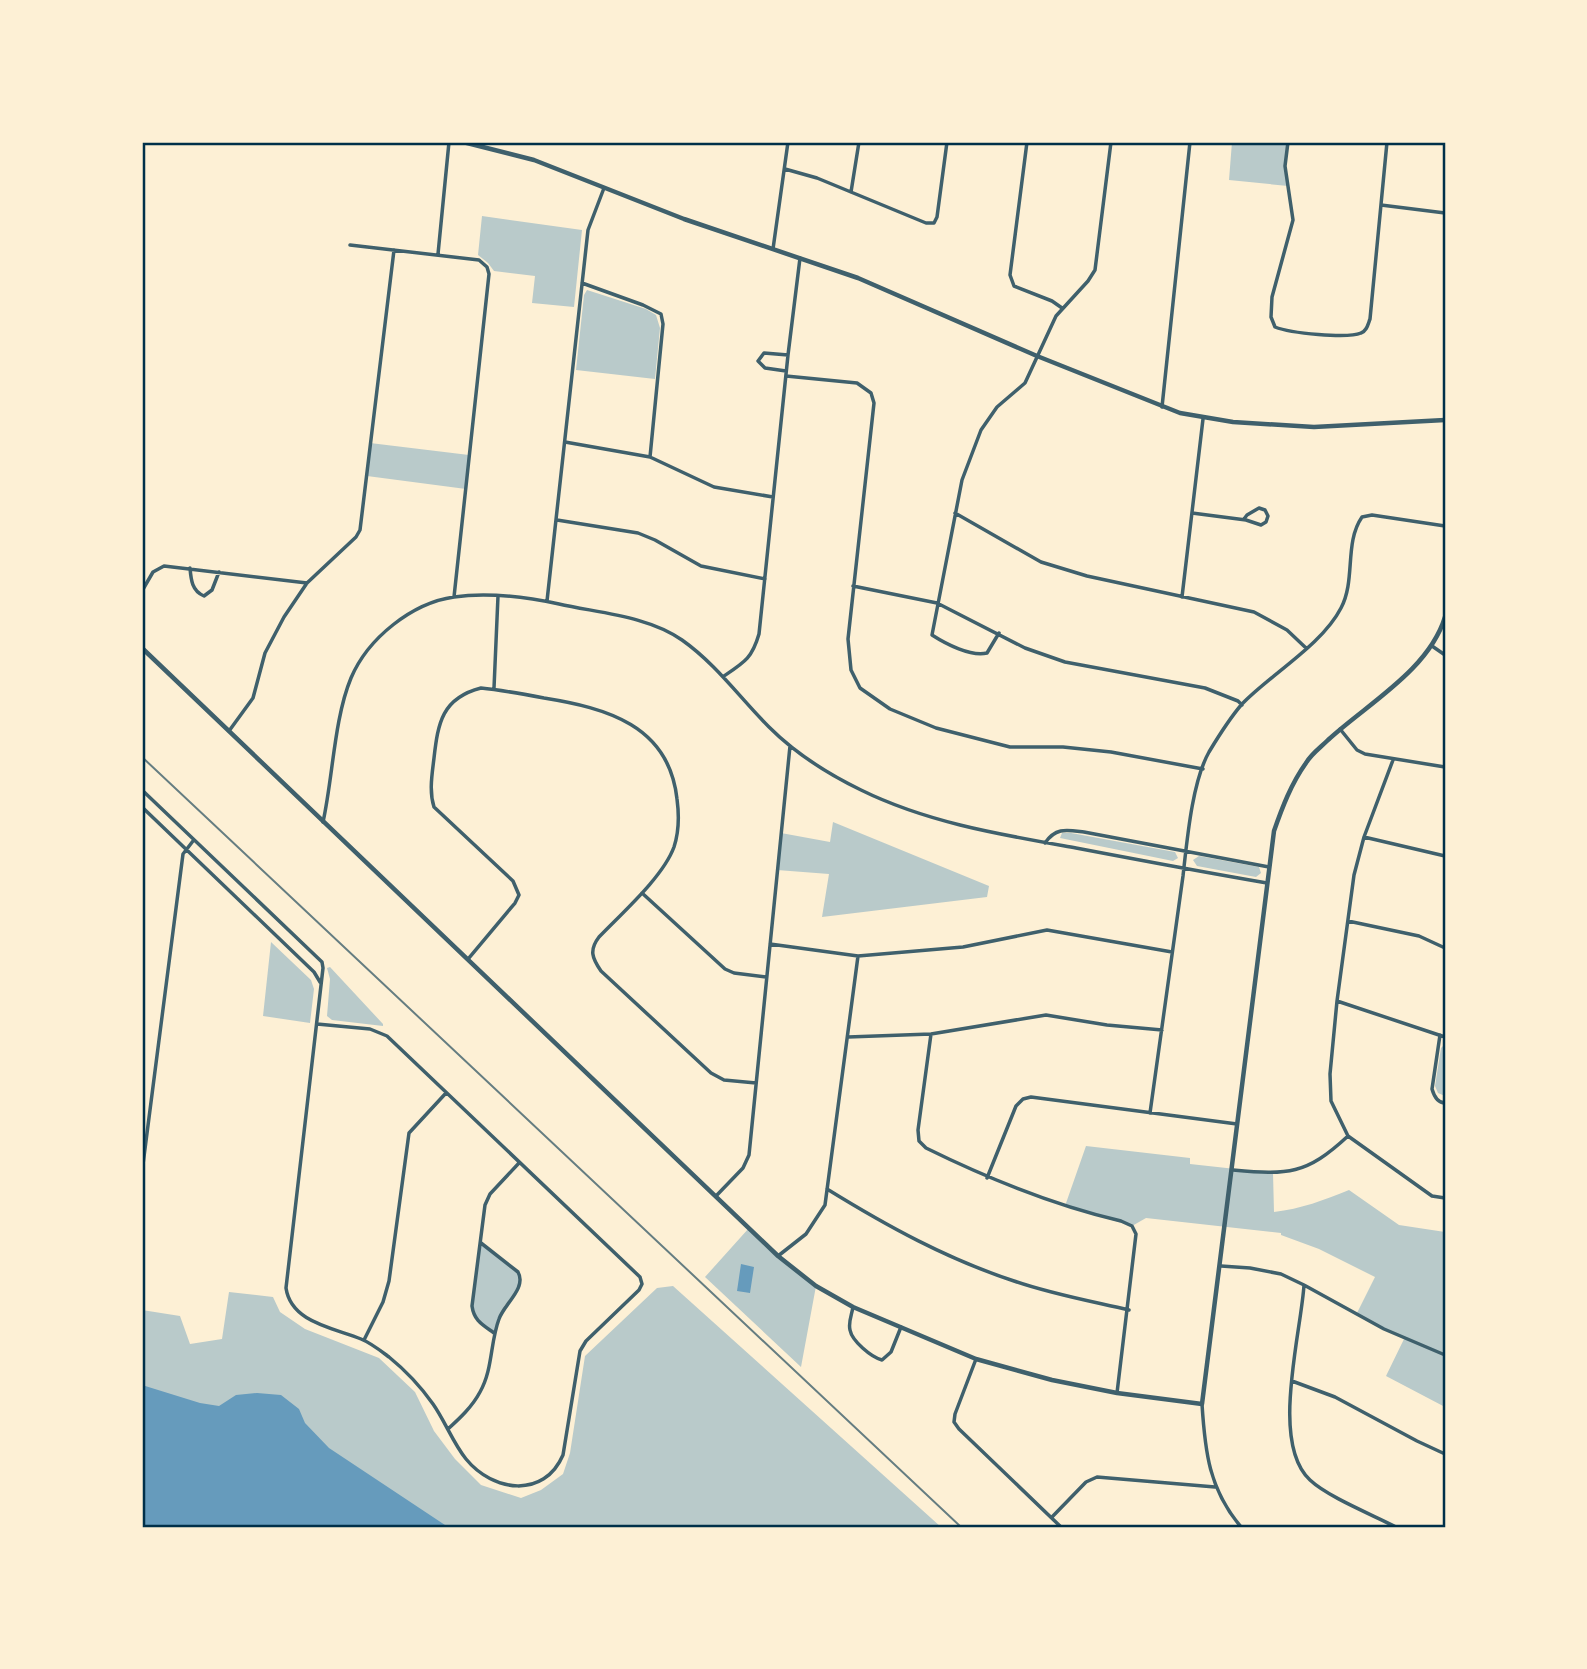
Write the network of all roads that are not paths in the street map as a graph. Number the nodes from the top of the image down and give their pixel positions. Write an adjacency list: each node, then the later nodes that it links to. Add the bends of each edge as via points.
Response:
1 (449, 142): 19 (street)
2 (463, 142): 12 (street, via 534,160)
3 (788, 142): 11 (street)
4 (859, 142): 13 (street)
5 (947, 142): 13 (street, via 934,223)
6 (1027, 142): 22 (street, via 1010,275 1014,286)
7 (1111, 142): 22 (street, via 1096,266)
8 (1190, 142): 26 (street)
9 (1288, 142): 14 (street, via 1285,166 1293,220 1274,286 1271,317 1275,327 1334,335 1367,329)
10 (1387, 142): 14 (street)
11 (785, 169): 13 (street); 17 (street)
12 (604, 188): 17 (street); 21 (street, via 589,226)
13 (851, 192)
14 (1381, 205): 15 (street)
15 (1445, 213)
16 (350, 245): 18 (street)
17 (773, 249): 20 (street)
18 (394, 250): 19 (street); 40 (street, via 360,530)
19 (438, 254): 44 (street, via 479,260 489,274)
20 (800, 258): 23 (street); 24 (street, via 858,278)
21 (582, 283): 29 (street); 30 (street, via 661,314)
22 (1062, 308): 24 (street)
23 (788, 355): 25 (street); 25 (street, via 764,353 758,361 765,368)
24 (1037, 356): 26 (street); 32 (street, via 1022,386 997,407 981,430)
25 (786, 373): 31 (street); 41 (street, via 858,383 871,393 874,403)
26 (1162, 407): 27 (street)
27 (1203, 419): 28 (street, via 1323,427); 33 (street)
28 (1445, 420)
29 (565, 442): 30 (street); 35 (street)
30 (650, 457): 31 (street, via 714,487)
31 (773, 497): 39 (street)
32 (955, 513): 45 (street, via 1041,562); 47 (street)
33 (1192, 513): 34 (street); 45 (street)
34 (1244, 519): 34 (street, via 1261,525 1268,514 1257,508)
35 (556, 520): 39 (street, via 638,533 701,566); 46 (street)
36 (1445, 526): 52 (street, via 1362,517 1354,534 1341,608)
37 (190, 568): 38 (street); 38 (street, via 193,587 204,596 212,590); 42 (street, via 159,567)
38 (219, 572): 40 (street)
39 (765, 579): 54 (street, via 755,649 748,660)
40 (307, 583): 58 (street, via 265,653 249,705)
41 (853, 586): 47 (street); 62 (street, via 848,639 851,670 860,688 890,709 936,729 1010,747 1111,752)
42 (142, 591)
43 (498, 596): 44 (street); 46 (street); 55 (street)
44 (454, 597): 65 (street, via 405,617 383,634 351,677)
45 (1182, 597): 52 (street, via 1254,612 1287,630)
46 (547, 602): 54 (street, via 651,624 682,639)
47 (937, 603): 49 (street); 49 (street, via 932,635 946,643 981,655)
48 (1445, 617): 50 (street)
49 (999, 633): 56 (street, via 1065,662 1205,688)
50 (1432, 646): 53 (street); 57 (street)
51 (142, 648): 58 (street)
52 (1306, 648): 56 (street)
53 (1445, 656)
54 (724, 676): 59 (street)
55 (494, 689): 75 (street, via 603,710 645,734 658,750 673,776 678,827 674,848); 81 (street, via 465,692 444,712 437,727 431,781 435,807 518,889 515,904)
56 (1242, 705): 62 (street, via 1208,754)
57 (1340, 729): 60 (street, via 1357,750); 72 (street, via 1306,761 1285,800)
58 (229, 732): 65 (street)
59 (790, 746): 68 (street, via 887,801 995,834); 77 (street)
60 (1393, 760): 61 (street); 66 (street)
61 (1445, 767)
62 (1203, 769): 70 (street)
63 (142, 790): 67 (street)
64 (142, 807): 69 (street)
65 (323, 822): 81 (street)
66 (1364, 837): 71 (street); 76 (street)
67 (193, 841): 69 (street); 83 (street, via 321,962)
68 (1045, 843): 70 (street, via 1059,830); 73 (street)
69 (186, 850): 83 (street, via 314,972); 99 (street)
70 (1186, 850): 72 (street); 73 (street)
71 (1445, 856)
72 (1269, 867): 74 (street)
73 (1184, 868): 74 (street); 79 (street)
74 (1267, 883): 95 (street)
75 (642, 893): 82 (street, via 725,969); 91 (street, via 599,937 592,957 601,971 711,1073 724,1080)
76 (1348, 921): 78 (street, via 1419,936); 84 (street)
77 (770, 944): 80 (street); 82 (street)
78 (1445, 948)
79 (1172, 952): 80 (street, via 1047,930 963,947); 86 (street)
80 (858, 956): 89 (street)
81 (468, 959): 102 (street)
82 (766, 977): 91 (street)
83 (321, 984): 85 (street)
84 (1337, 1001): 88 (street); 96 (street, via 1331,1101)
85 (317, 1024): 92 (street, via 381,1032); 112 (street, via 287,1297 295,1309 318,1324)
86 (1162, 1030): 87 (street, via 1046,1015); 94 (street)
87 (931, 1034): 89 (street); 100 (street, via 919,1141)
88 (1440, 1035): 90 (street); 93 (street, via 1432,1089 1434,1097)
89 (847, 1037): 101 (street)
90 (1445, 1037)
91 (756, 1083): 102 (street, via 749,1155)
92 (446, 1093): 97 (street); 112 (street, via 409,1133 389,1281)
93 (1445, 1103)
94 (1150, 1113): 95 (street); 100 (street, via 1023,1099)
95 (1237, 1124): 98 (street)
96 (1348, 1136): 98 (street, via 1305,1168 1282,1173); 103 (street, via 1432,1196)
97 (519, 1163): 104 (street, via 490,1194); 118 (street, via 640,1277 642,1284 580,1351 563,1455 550,1475 531,1486 493,1479 467,1460)
98 (1233, 1170): 106 (street)
99 (142, 1172)
100 (987, 1178): 109 (street, via 1132,1226 1136,1234)
101 (827, 1189): 105 (street, via 818,1219); 109 (street, via 897,1232 969,1264 1014,1281)
102 (716, 1196): 105 (street)
103 (1445, 1198)
104 (481, 1244): 111 (street, via 473,1315); 111 (street, via 522,1278)
105 (779, 1256): 108 (street, via 816,1286)
106 (1221, 1266): 107 (street, via 1281,1274); 117 (street)
107 (1304, 1285): 113 (street, via 1384,1329); 115 (street)
108 (853, 1307): 110 (street); 110 (street, via 850,1333 873,1358 882,1360 891,1352)
109 (1129, 1310): 116 (street)
110 (901, 1327): 114 (street)
111 (495, 1334): 118 (street, via 481,1390)
112 (364, 1340): 118 (street, via 411,1378)
113 (1445, 1355)
114 (976, 1359): 116 (street); 121 (street, via 954,1422)
115 (1292, 1381): 119 (street, via 1335,1397); 124 (street, via 1289,1420 1293,1446 1305,1473 1345,1501)
116 (1117, 1393): 117 (street)
117 (1202, 1405): 120 (street, via 1205,1451)
118 (448, 1429)
119 (1445, 1454)
120 (1215, 1487): 121 (street, via 1097,1477 1086,1482); 123 (street)
121 (1051, 1518): 122 (street)
122 (1061, 1527)
123 (1241, 1527)
124 (1396, 1527)

